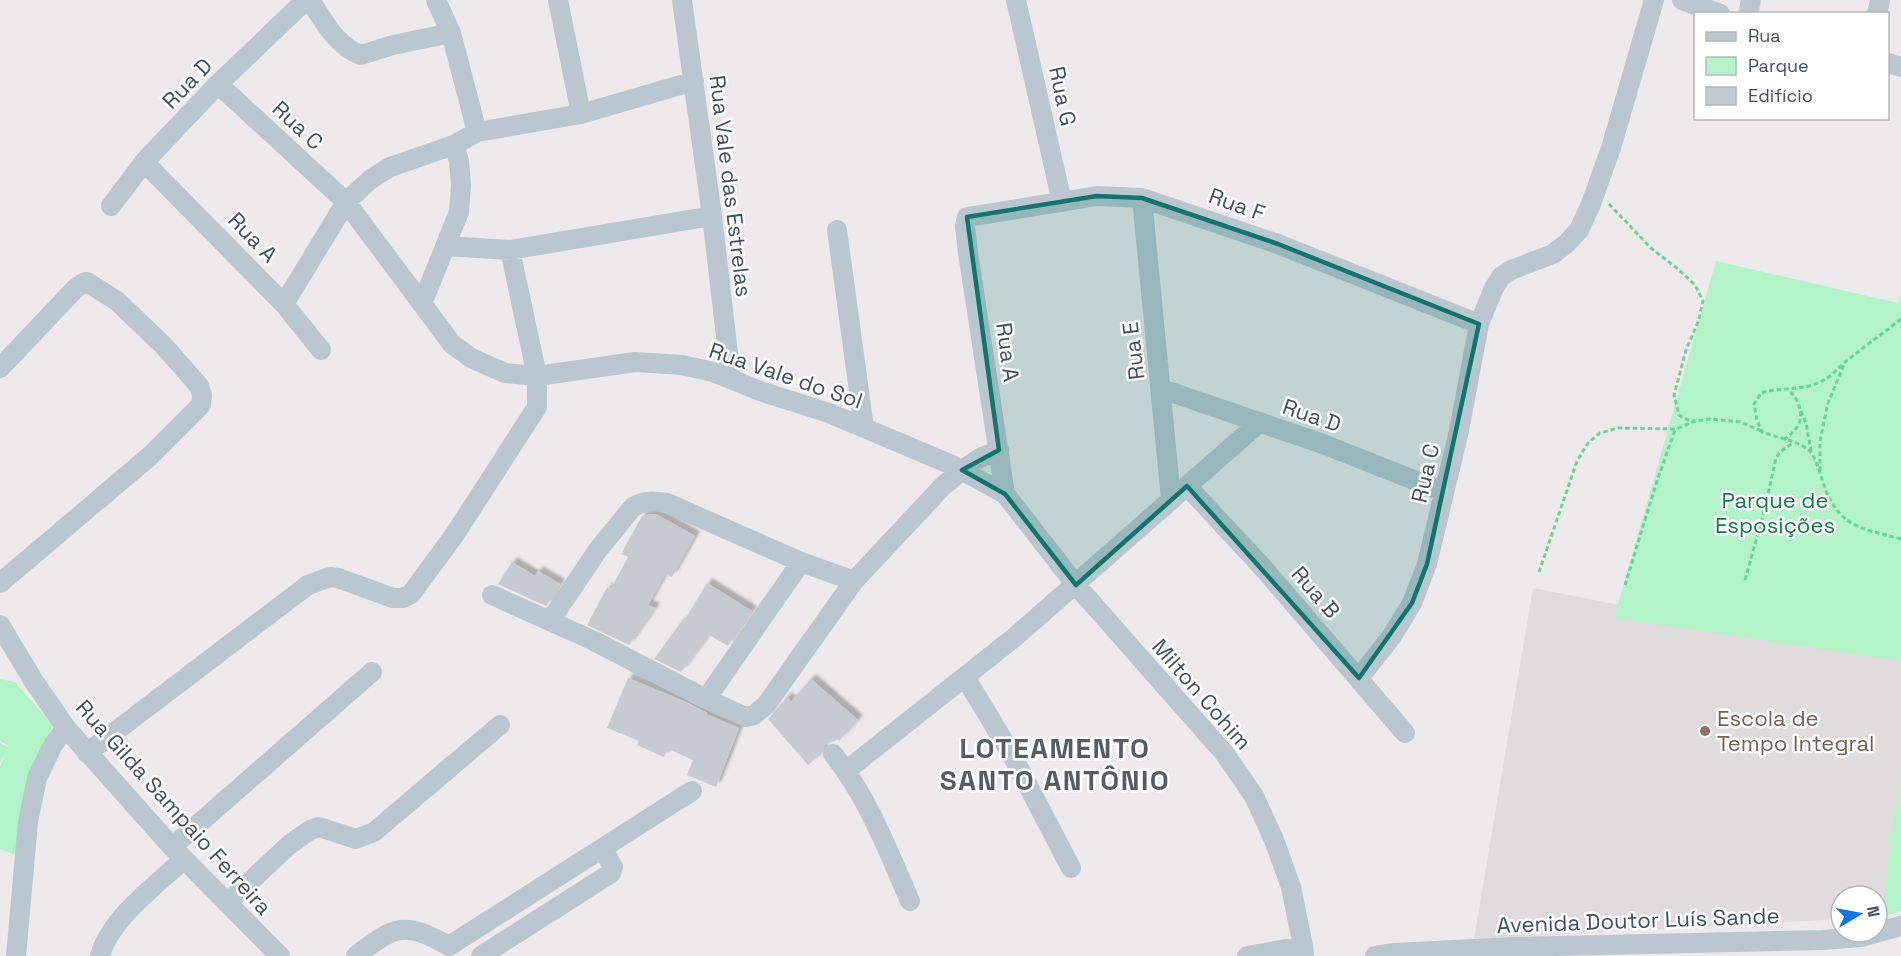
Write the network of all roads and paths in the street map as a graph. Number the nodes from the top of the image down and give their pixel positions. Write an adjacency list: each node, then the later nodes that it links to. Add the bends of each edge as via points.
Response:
1 (308, 0): 9 (street, via 344,44 361,55); 11 (street, Rua D)
2 (436, 0): 9 (street)
3 (558, 0): 12 (street)
4 (682, 0): 10 (street, Rua Vale das Estrelas)
5 (1016, 0): 19 (street, Rua G)
6 (1654, 0): 16 (street)
7 (1682, 0): 8 (street)
8 (1715, 12)
9 (451, 33): 13 (street)
10 (694, 81): 12 (street); 21 (street, Rua Vale das Estrelas)
11 (218, 84): 15 (street, Rua D); 18 (street, Rua C)
12 (581, 114): 13 (street)
13 (477, 132): 14 (street)
14 (454, 145): 18 (street, via 390,167); 24 (street, via 460,173 459,212)
15 (144, 162): 20 (street, Rua D); 26 (street, Rua A)
16 (1596, 189): 29 (street, Rua C, via 1579,230 1566,244 1553,254 1501,277); 39 (path, via 1651,248 1695,285 1703,300 1674,395 1679,415)
17 (1142, 198): 19 (street, Rua F, via 1097,196); 29 (street, Rua F, via 1278,244); 36 (street, Rua E)
18 (346, 201): 26 (street); 27 (street, Rua C)
19 (1062, 202): 22 (street, Rua F)
20 (111, 206)
21 (712, 216): 25 (street); 34 (street, Rua Vale das Estrelas)
22 (967, 217): 45 (street, Rua A, via 964,226)
23 (837, 230): 40 (street)
24 (446, 246): 25 (street); 27 (street)
25 (510, 250): 33 (street)
26 (284, 304): 30 (street, Rua A)
27 (422, 304): 33 (street, Rua Vale do Sol, via 452,344 471,358 505,373)
28 (1901, 319): 31 (path)
29 (1479, 324): 50 (street, Rua C)
30 (321, 350)
31 (1846, 361): 35 (path, via 1820,383); 48 (path, via 1828,403 1820,441)
32 (0, 368): 58 (street, via 75,289 87,282 117,301 164,346 195,380 202,395 201,405 150,456)
33 (537, 376): 34 (street, Rua Vale do Sol, via 634,362 682,365); 71 (street, via 537,407 411,594 393,598 330,577 308,585)
34 (730, 379): 40 (street, Rua Vale do Sol)
35 (1786, 388): 37 (path, via 1795,395); 42 (path, via 1761,393 1754,404)
36 (1162, 389): 38 (street, Rua D); 52 (street, Rua E)
37 (1799, 407): 43 (path, via 1798,426); 46 (path)
38 (1260, 422): 49 (street); 50 (street, Rua D)
39 (1695, 422): 41 (path); 42 (path, via 1741,422)
40 (864, 428): 47 (street, Rua Vale do Sol)
41 (1676, 429): 55 (path, via 1618,428 1600,433 1588,443 1577,461); 60 (path)
42 (1762, 432): 43 (path)
43 (1784, 440): 44 (path)
44 (1794, 442): 46 (path); 56 (path, via 1776,458)
45 (999, 450): 47 (street); 51 (street, Rua A)
46 (1812, 452): 48 (path)
47 (962, 470): 51 (street, Rua Vale do Sol); 57 (street)
48 (1820, 474): 53 (path, via 1831,502 1845,520)
49 (1187, 486): 52 (street); 66 (street, Rua B)
50 (1444, 492): 66 (street, Rua C, via 1427,564 1412,603)
51 (1005, 494): 59 (street, Milton Cohim)
52 (1172, 499): 59 (street)
53 (1901, 539)
54 (801, 562): 57 (street); 62 (street, via 667,503 639,503 597,551); 67 (street)
55 (1539, 572)
56 (1745, 580)
57 (854, 581): 67 (street, via 759,711 746,717)
58 (0, 583)
59 (1076, 585): 65 (street); 82 (street, Milton Cohim, via 1225,754 1254,796 1291,887)
60 (1625, 585)
61 (492, 595): 62 (street)
62 (552, 622): 67 (street)
63 (3, 634): 69 (street, Rua Gilda Sampaio Ferreira)
64 (372, 672): 76 (street)
65 (965, 677): 73 (street); 77 (street)
66 (1359, 678): 70 (street, Rua B)
67 (706, 699)
68 (500, 725): 79 (street, via 374,832 357,839 319,827 310,830)
69 (66, 728): 71 (street, Rua Gilda Sampaio Ferreira); 83 (street, via 37,778 28,822)
70 (1405, 732)
71 (87, 753): 76 (street, Rua Gilda Sampaio Ferreira)
72 (833, 754): 73 (street)
73 (847, 770): 78 (street)
74 (692, 791): 75 (street)
75 (603, 849): 81 (street); 87 (street, via 613,867 611,873)
76 (178, 853): 79 (street, Rua Gilda Sampaio Ferreira); 84 (street, via 118,921)
77 (1071, 868)
78 (910, 901)
79 (227, 903): 85 (street, Rua Gilda Sampaio Ferreira)
80 (1901, 926): 89 (street, Avenida Doutor Luís Sande, via 1861,937 1823,940 1513,947)
81 (454, 951): 86 (street, via 413,929 397,930)
82 (1303, 951): 88 (street)
83 (16, 956)
84 (100, 956)
85 (280, 956)
86 (356, 956)
87 (481, 956)
88 (1247, 956)
89 (1375, 956)

